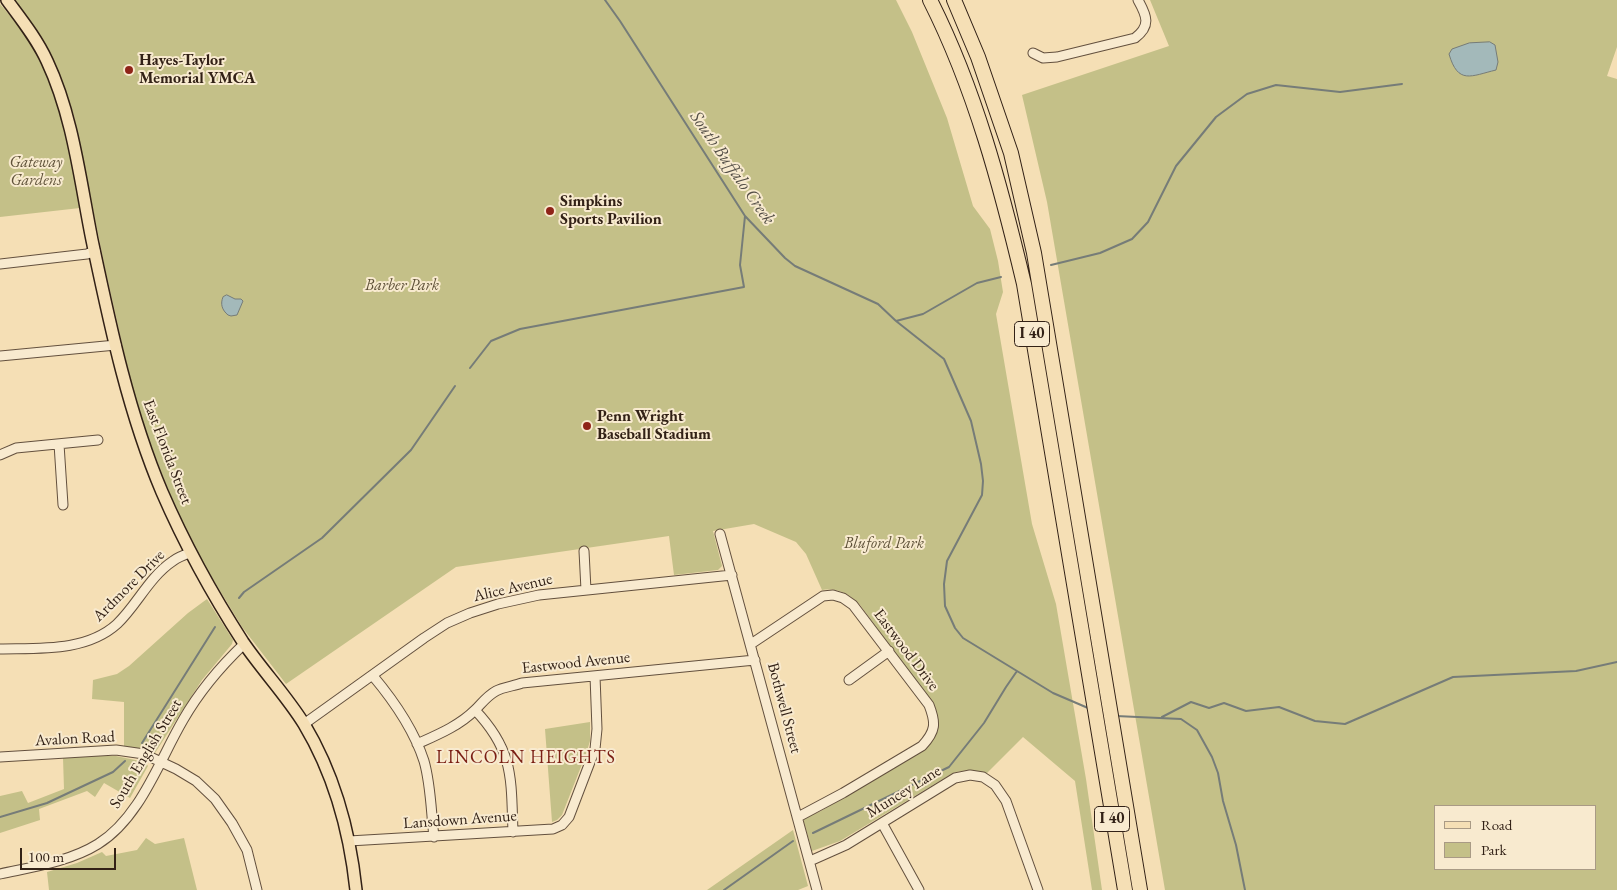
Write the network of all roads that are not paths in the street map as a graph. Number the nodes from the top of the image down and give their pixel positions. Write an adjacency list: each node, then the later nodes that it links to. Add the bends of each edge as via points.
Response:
1 (7, 0): 6 (main road, East Florida Street, via 47,60 62,97)
2 (930, 0): 44 (highway, I 40, via 956,56 990,154 1021,270)
3 (954, 0): 45 (highway, I 40, via 978,57 1011,153 1034,253)
4 (1138, 0): 5 (street, via 1146,23 1135,38 1057,57 1043,58)
5 (1033, 54)
6 (95, 251): 7 (street); 8 (main road, East Florida Street)
7 (0, 264)
8 (116, 345): 9 (street); 16 (main road, East Florida Street, via 141,437)
9 (0, 356)
10 (98, 440): 11 (street)
11 (59, 444): 12 (street, via 16,448); 13 (street)
12 (0, 455)
13 (63, 505)
14 (720, 534): 17 (street, Bothwell Street)
15 (584, 551): 18 (street)
16 (190, 553): 19 (main road, East Florida Street); 21 (street, Ardmore Drive, via 161,571 116,624 104,633 76,644)
17 (732, 575): 18 (street, Alice Avenue); 20 (street, Bothwell Street)
18 (586, 590): 24 (street, Alice Avenue, via 539,595 470,613 447,623)
19 (244, 644): 28 (main road, East Florida Street); 31 (street, South English Street, via 229,658 183,719)
20 (751, 644): 22 (street, Eastwood Drive, via 823,596 833,595 853,604); 23 (street, Bothwell Street)
21 (0, 649)
22 (889, 651): 26 (street); 32 (street, Eastwood Drive, via 929,705 934,727 931,737 922,746)
23 (755, 660): 25 (street, Eastwood Avenue); 32 (street, Bothwell Street)
24 (373, 676): 28 (street, Alice Avenue); 29 (street, via 403,716)
25 (595, 676): 27 (street, Eastwood Avenue, via 522,683 497,690); 34 (street, Lansdown Avenue, via 595,749 569,817 553,829)
26 (849, 680)
27 (475, 710): 29 (street, Eastwood Avenue, via 440,734); 34 (street, via 490,726 508,760)
28 (304, 724): 36 (main road, East Florida Street, via 336,794)
29 (417, 744): 35 (street, via 429,784)
30 (0, 757): 31 (street, Avalon Road, via 116,750 144,754)
31 (162, 762): 38 (street, South English Street, via 129,815 98,844 71,856); 39 (street, Avalon Road, via 196,781 215,799 247,850)
32 (798, 817): 37 (street, Bothwell Street)
33 (882, 823): 37 (street, Muncey Lane); 42 (street); 43 (street, Muncey Lane, via 955,778 983,777 995,785 1006,801)
34 (513, 832): 35 (street, Lansdown Avenue)
35 (434, 837): 36 (street, Lansdown Avenue)
36 (349, 841): 40 (main road, East Florida Street)
37 (810, 861): 41 (street, Bothwell Street)
38 (0, 874)
39 (256, 890)
40 (356, 890)
41 (817, 890)
42 (919, 890)
43 (1038, 890)
44 (1124, 890)
45 (1140, 890)

